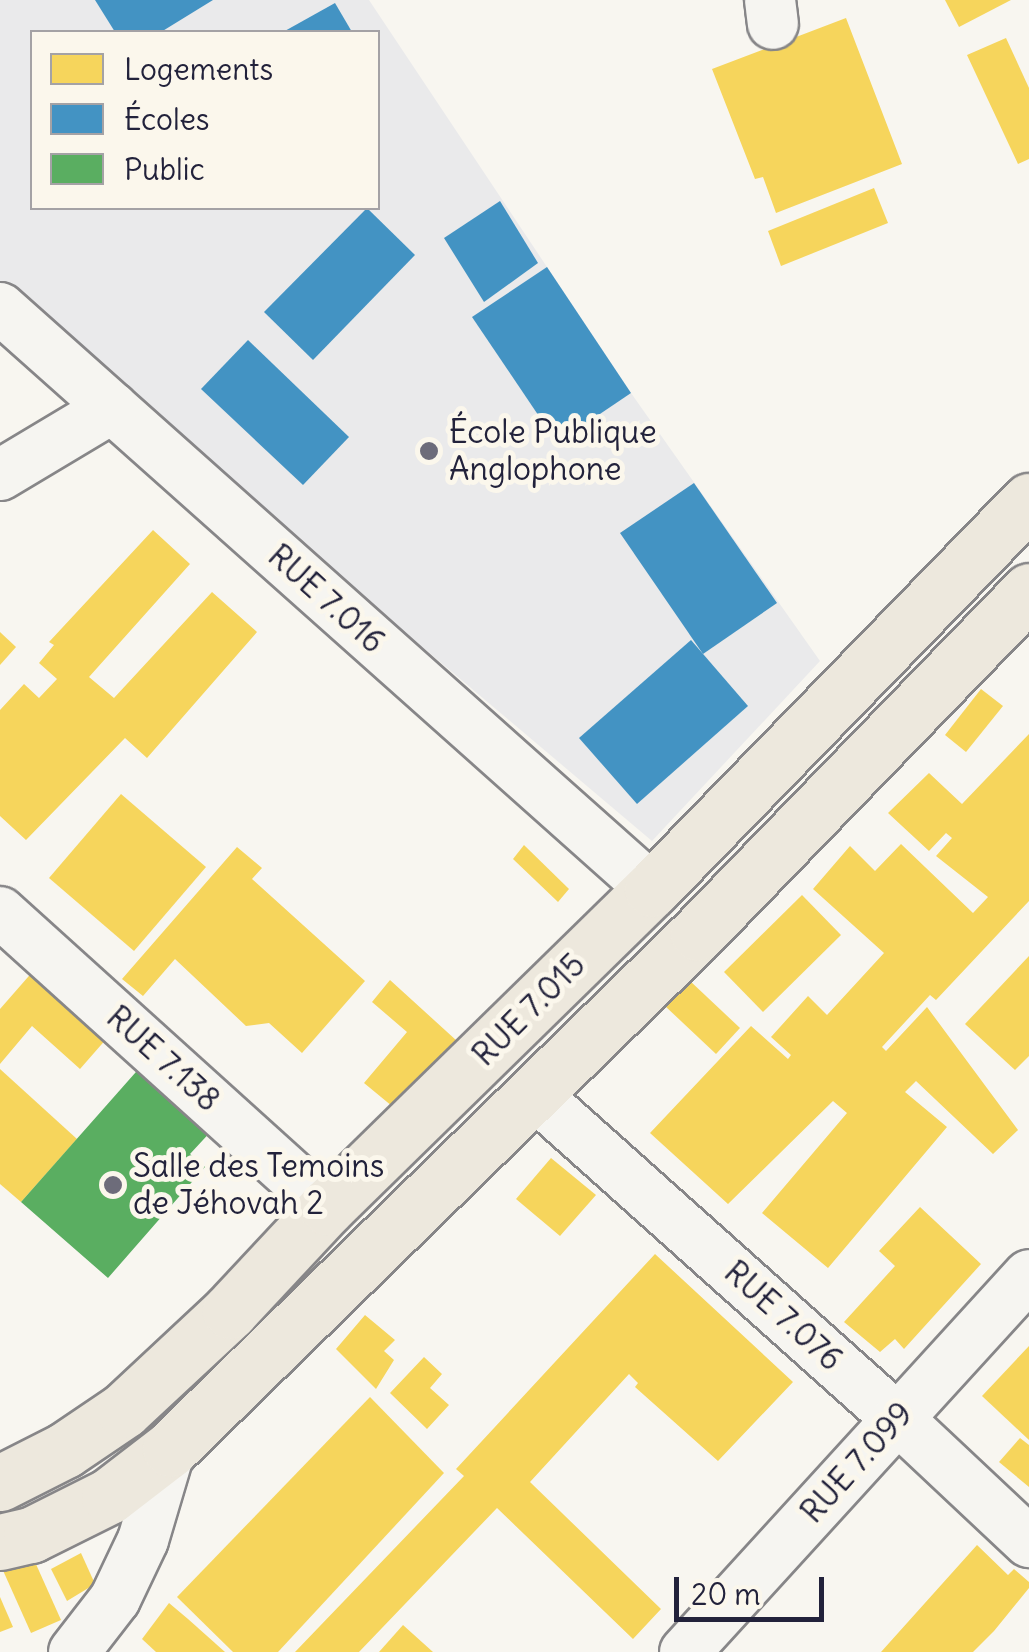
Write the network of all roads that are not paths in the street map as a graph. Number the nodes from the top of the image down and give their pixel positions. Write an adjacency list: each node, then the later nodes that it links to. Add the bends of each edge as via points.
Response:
1 (0, 308): 2 (street, RUE 7.016)
2 (112, 408): 3 (street); 6 (street, RUE 7.016)
3 (0, 476)
4 (1029, 501): 6 (main road, RUE 7.015)
5 (1029, 591): 8 (main road, RUE 7.015)
6 (652, 889): 9 (main road, RUE 7.015)
7 (0, 912): 9 (street, RUE 7.138)
8 (534, 1094): 11 (street, RUE 7.076); 12 (main road, RUE 7.015)
9 (327, 1207): 13 (main road, RUE 7.015, via 124,1410)
10 (1029, 1275): 11 (street, RUE 7.099)
11 (898, 1419): 15 (street, RUE 7.076); 17 (street, RUE 7.099)
12 (170, 1448): 14 (main road, RUE 7.015, via 109,1496 31,1535); 16 (street, via 143,1540 115,1599)
13 (0, 1483)
14 (0, 1542)
15 (1029, 1542)
16 (74, 1652)
17 (685, 1652)

